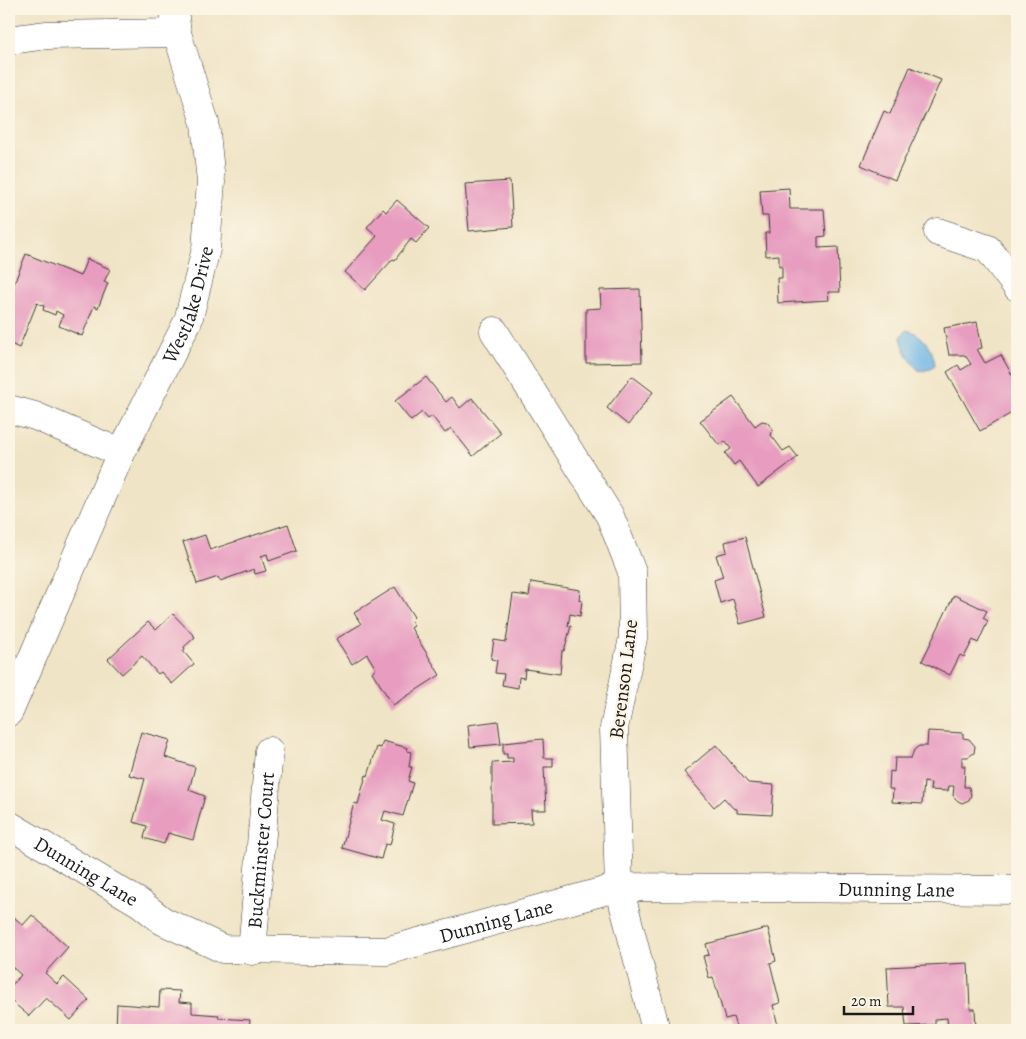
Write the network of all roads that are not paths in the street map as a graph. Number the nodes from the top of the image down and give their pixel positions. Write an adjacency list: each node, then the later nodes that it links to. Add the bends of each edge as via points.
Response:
1 (176, 21): 2 (street, Westlake Drive); 7 (street, Westlake Drive, via 205,122 211,182 206,249 188,321)
2 (9, 40)
3 (938, 232): 4 (street, via 988,249)
4 (1017, 287)
5 (494, 331): 11 (street, Berenson Lane, via 610,516 632,572 633,638 614,728)
6 (9, 409): 7 (street, via 34,416)
7 (121, 453): 8 (street, Westlake Drive)
8 (9, 712)
9 (269, 750): 13 (street, Buckminster Court)
10 (9, 825): 13 (street, Dunning Lane, via 140,903 163,921 223,949)
11 (619, 887): 12 (street, Dunning Lane); 13 (street, Dunning Lane, via 386,951); 14 (street, Berenson Lane)
12 (1017, 890)
13 (252, 951)
14 (656, 1030)

